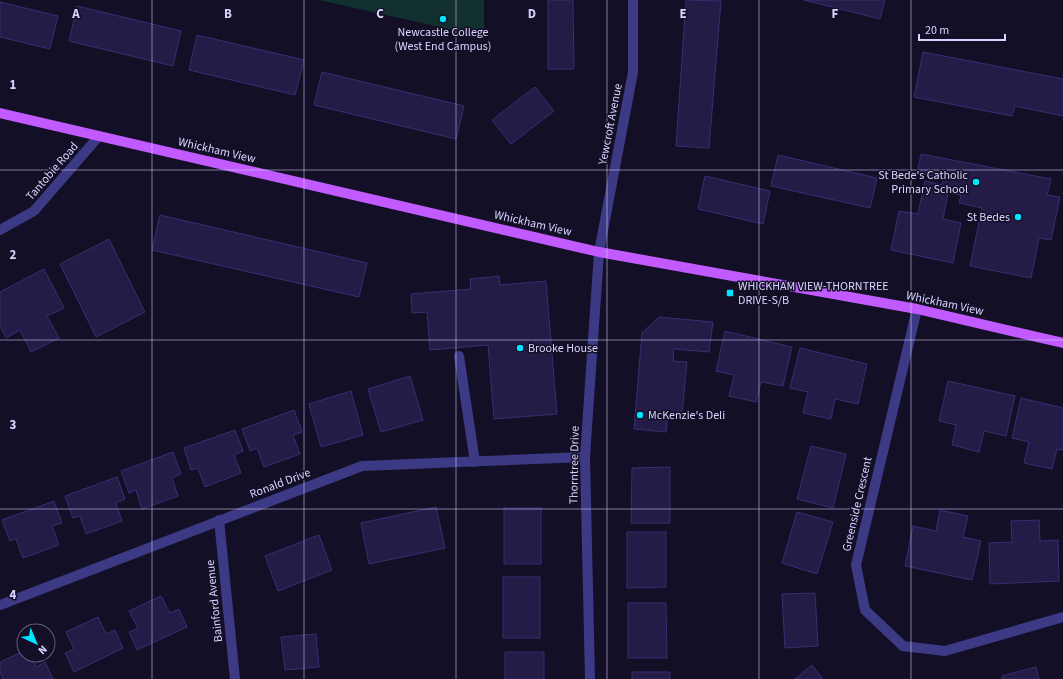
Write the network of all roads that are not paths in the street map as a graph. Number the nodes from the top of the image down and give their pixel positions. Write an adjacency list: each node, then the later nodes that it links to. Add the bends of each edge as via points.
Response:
1 (633, 0): 5 (street, Yewcroft Avenue, via 632,72)
2 (0, 113): 3 (main road, Whickham View)
3 (100, 136): 4 (street, Tantobie Road, via 34,211); 5 (main road, Whickham View)
4 (0, 230)
5 (599, 252): 6 (main road, Whickham View); 9 (street, Thorntree Drive)
6 (917, 309): 7 (main road, Whickham View); 13 (street, Greenside Crescent, via 856,565 865,610 903,646 945,651)
7 (1063, 343)
8 (459, 356): 10 (street)
9 (585, 457): 10 (street, Ronald Drive); 15 (street, Thorntree Drive)
10 (475, 462): 11 (street, Ronald Drive, via 362,466)
11 (219, 520): 12 (street, Ronald Drive); 14 (street, Bainford Avenue)
12 (0, 605)
13 (1063, 617)
14 (235, 679)
15 (590, 679)

